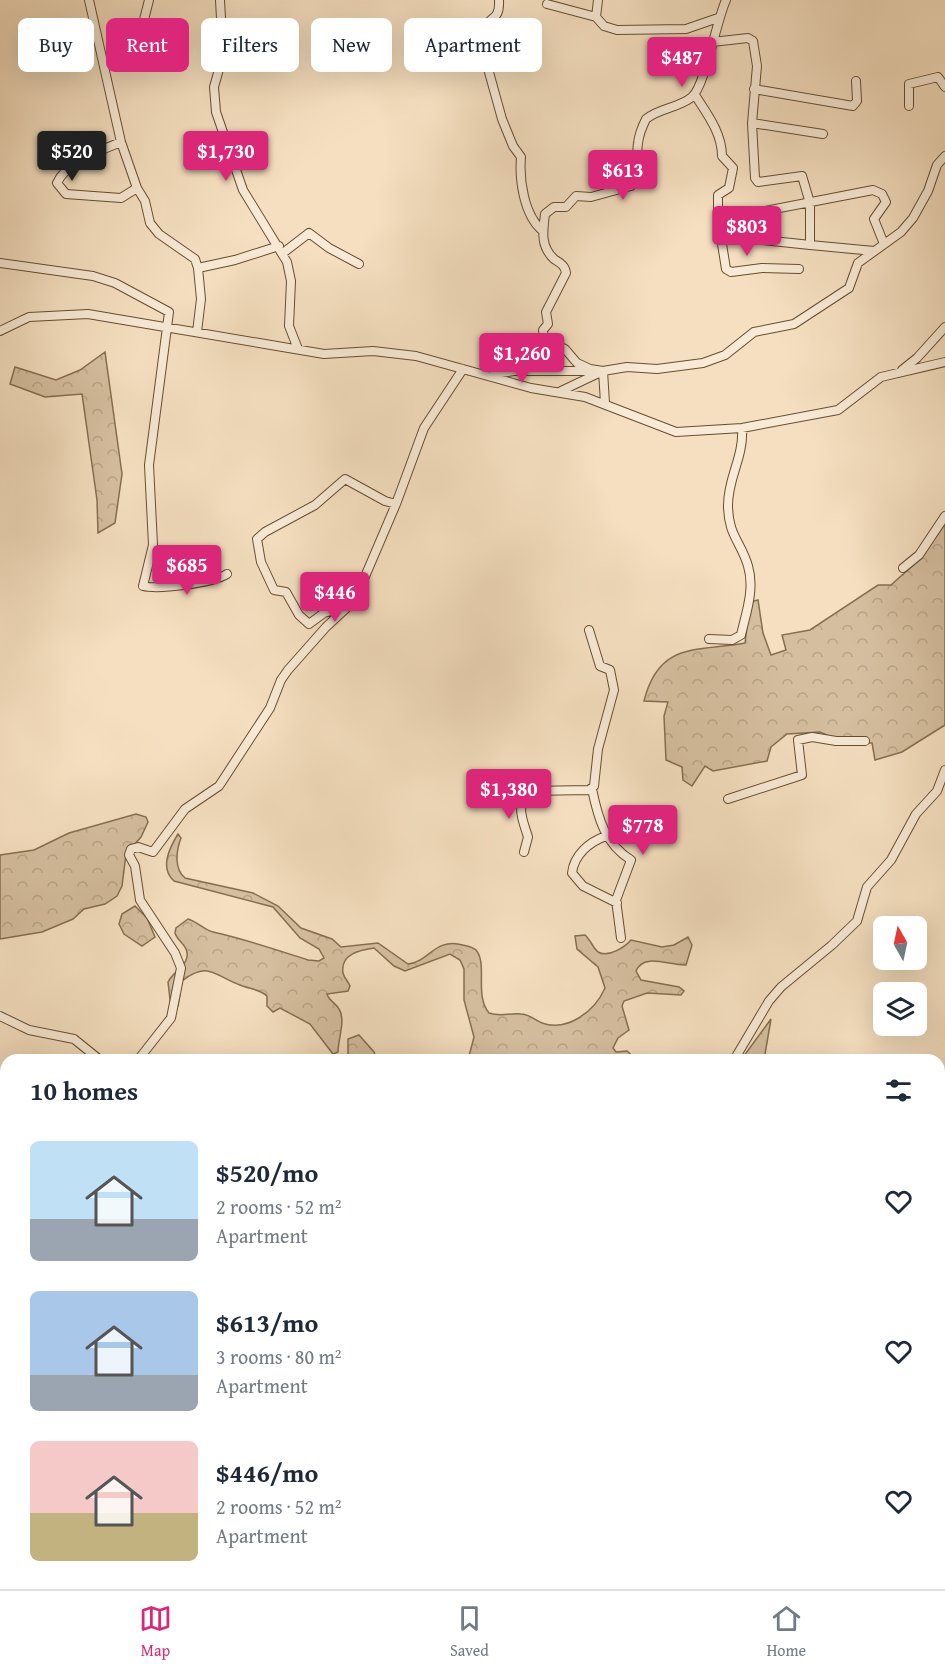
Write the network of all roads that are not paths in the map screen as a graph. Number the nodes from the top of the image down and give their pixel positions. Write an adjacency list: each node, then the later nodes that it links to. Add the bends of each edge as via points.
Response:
1 (89, 0): 19 (street)
2 (149, 0): 9 (street)
3 (220, 0): 28 (street, via 223,55 214,87 216,112 243,190)
4 (499, 0): 25 (street, via 494,20 482,30 477,54 487,65 502,119 521,157 521,177 535,225)
5 (598, 0): 8 (street)
6 (726, 0): 10 (street)
7 (546, 4): 8 (street)
8 (596, 17): 10 (street, via 604,26 617,30 686,28)
9 (144, 18)
10 (718, 18): 11 (street)
11 (712, 42): 14 (street, via 751,39 757,66); 15 (street)
12 (856, 81): 14 (street, via 857,101 852,106)
13 (945, 87): 16 (street, via 938,77 909,84)
14 (754, 89): 17 (street)
15 (695, 94): 24 (street, via 716,128 722,156 733,168 729,188 718,195); 25 (street, via 646,119 638,144 639,175 631,186 591,197 576,196 566,207 545,214)
16 (909, 106)
17 (752, 123): 18 (street); 22 (street, via 754,178 765,182 802,176)
18 (823, 134)
19 (121, 142): 21 (street); 21 (street, via 71,167 60,175 57,183 66,194 89,198 121,198)
20 (945, 156): 26 (street, via 913,218)
21 (138, 188): 32 (street, via 153,228 195,259)
22 (810, 203): 23 (street); 26 (street, via 878,190 886,202 874,219); 27 (street)
23 (744, 215): 24 (street); 27 (street, via 748,238)
24 (718, 219): 33 (street, via 726,269)
25 (543, 231): 41 (street, via 548,253 564,266 566,273 546,312 548,324 543,339 566,349 577,363)
26 (884, 244): 29 (street)
27 (810, 245): 29 (street)
28 (281, 250): 31 (street, via 309,233); 32 (street); 38 (street, via 291,281 289,326)
29 (874, 251): 41 (street, via 858,263 849,288 794,324 754,332 725,355 703,363)
30 (0, 263): 34 (street, via 49,268 115,283 169,312)
31 (359, 264)
32 (198, 268): 37 (street, via 201,299)
33 (799, 269)
34 (167, 327): 36 (street, via 88,314 29,317); 37 (street); 50 (street, via 149,465 153,545 143,586 162,588 213,581)
35 (945, 327): 42 (street)
36 (0, 332)
37 (197, 332): 38 (street)
38 (298, 349): 40 (street, via 341,355 360,351 397,353)
39 (945, 362): 42 (street)
40 (463, 369): 43 (street); 47 (street, via 427,422)
41 (603, 371): 43 (street, via 514,371); 44 (street); 45 (street)
42 (900, 372): 46 (street, via 881,377 838,410)
43 (490, 375): 44 (street, via 531,388)
44 (561, 391): 45 (street)
45 (605, 403): 46 (street, via 676,432)
46 (742, 428): 53 (street, via 743,447 728,487 728,508 730,530 749,568 751,594 741,635 732,640)
47 (396, 504): 51 (street, via 356,600); 51 (street, via 345,479 315,505 257,539 261,562 274,590 286,592 309,624 324,613)
48 (945, 516): 49 (street, via 919,555)
49 (903, 568)
50 (227, 574)
51 (350, 605): 64 (street, via 280,680 270,708 219,786 186,809 158,849 153,852 138,846 129,855 135,866 140,900 181,968 171,1018)
52 (589, 630): 56 (street, via 600,666 610,670 614,690)
53 (709, 639)
54 (865, 741): 57 (street, via 812,737 798,740 802,775)
55 (945, 770): 65 (street, via 937,791 916,813 891,860 867,887 857,921 780,987)
56 (592, 789): 58 (street); 59 (street, via 529,791 520,804 528,837)
57 (728, 799)
58 (606, 836): 60 (street, via 619,853 631,860); 60 (street, via 584,848 573,862 572,873 583,885)
59 (524, 852)
60 (617, 903): 61 (street)
61 (621, 938)
62 (0, 1016): 63 (street, via 29,1030 74,1039)
63 (93, 1054)
64 (143, 1054)
65 (737, 1054)

